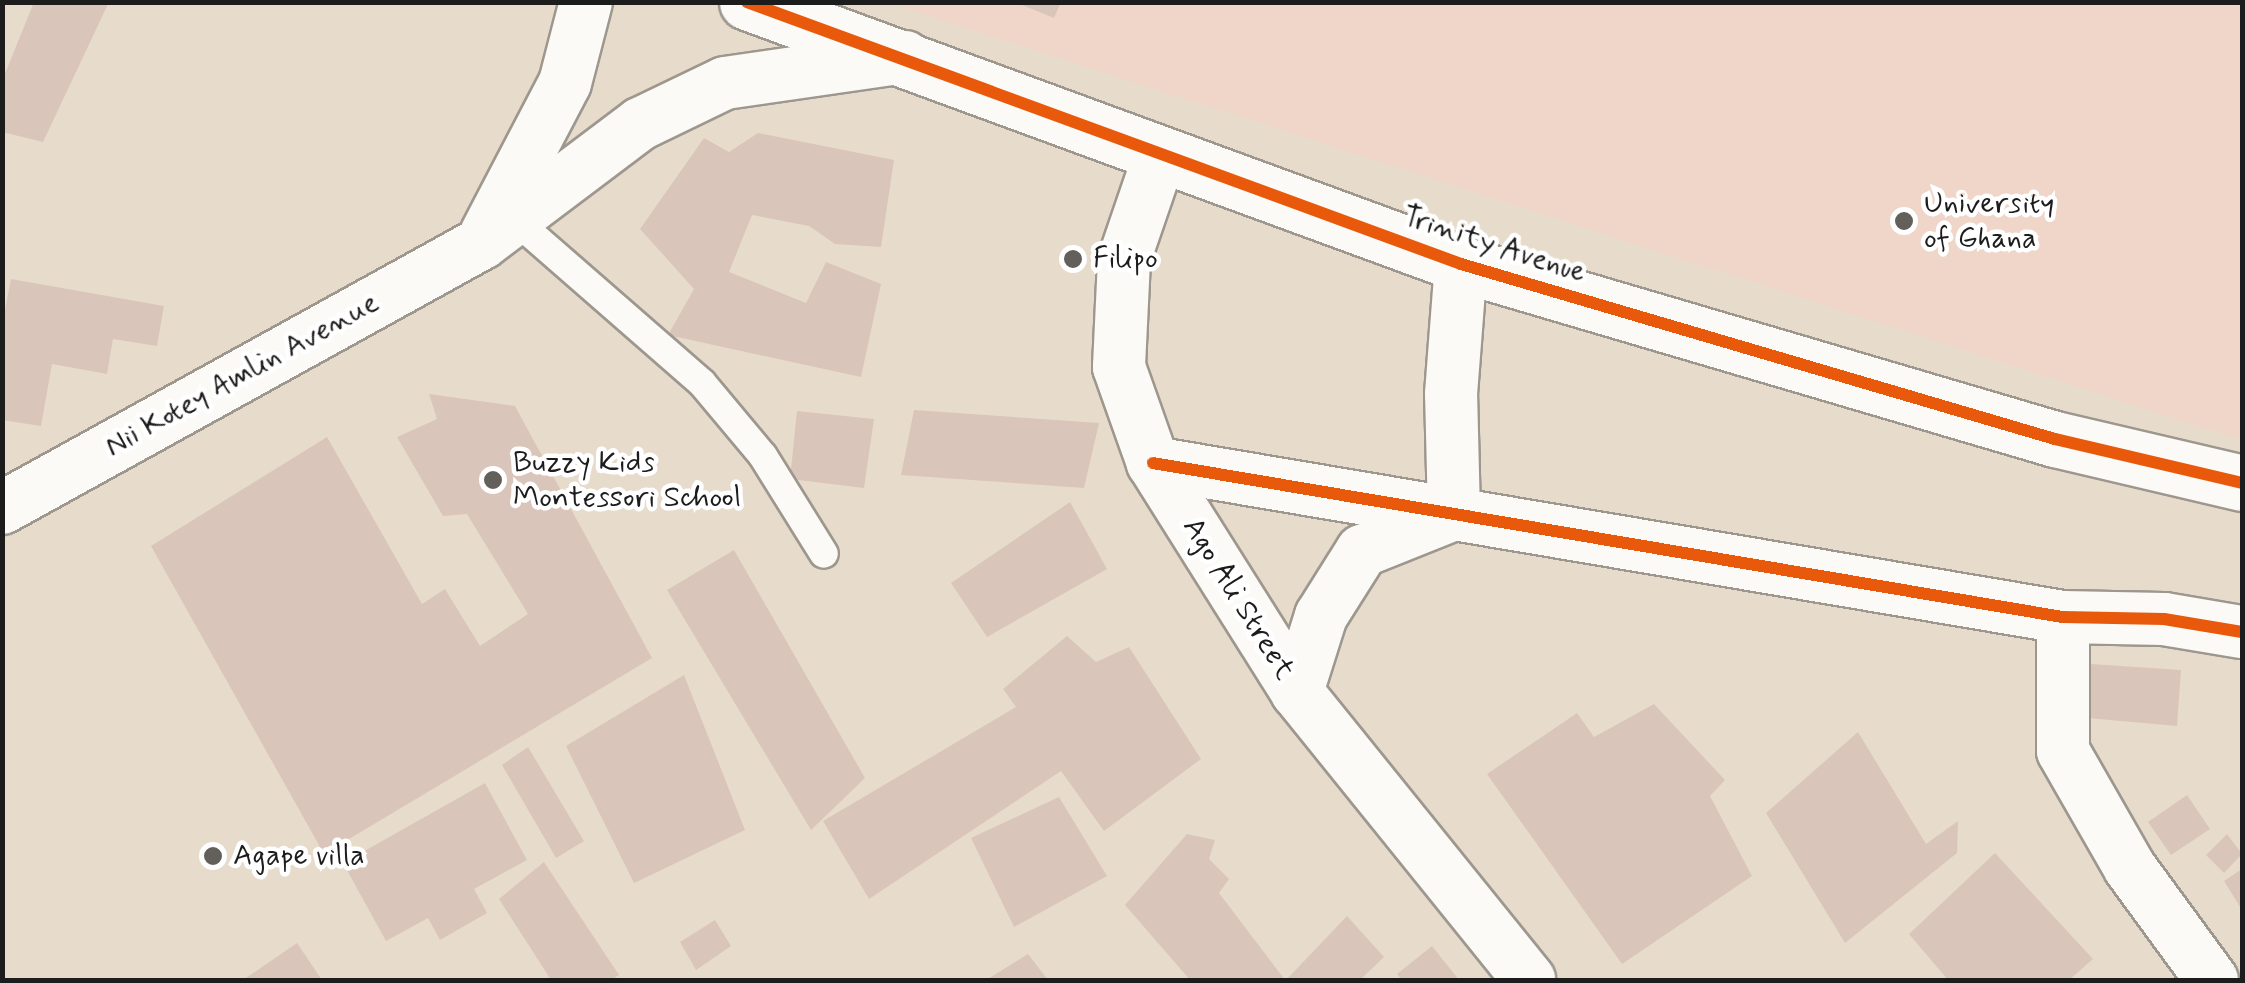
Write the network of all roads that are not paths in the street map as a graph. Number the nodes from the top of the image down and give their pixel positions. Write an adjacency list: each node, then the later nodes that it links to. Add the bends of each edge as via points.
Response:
1 (586, 2): 5 (street, via 565,83)
2 (787, 8): 3 (street, Trinity Avenue)
3 (905, 56): 4 (street, Trinity Avenue); 5 (street, Nii Kotey Amlin Avenue, via 725,83 640,124)
4 (1160, 156): 6 (street, Trinity Avenue); 7 (street, Ago Ali Street, via 1124,260 1119,367)
5 (498, 231): 9 (street, Nii Kotey Amlin Avenue); 11 (lane, via 702,382 763,456)
6 (1461, 264): 8 (street, Trinity Avenue, via 2055,439); 10 (street, via 1450,394)
7 (1153, 464): 10 (street); 14 (street, Ago Ali Street)
8 (2242, 482)
9 (2, 508)
10 (1454, 514): 12 (street); 14 (street, via 1362,551 1321,616)
11 (824, 554)
12 (2063, 618): 13 (street, via 2164,619); 16 (street, via 2064,751 2130,868)
13 (2242, 632)
14 (1297, 692): 15 (street, Ago Ali Street)
15 (1529, 980)
16 (2212, 980)

